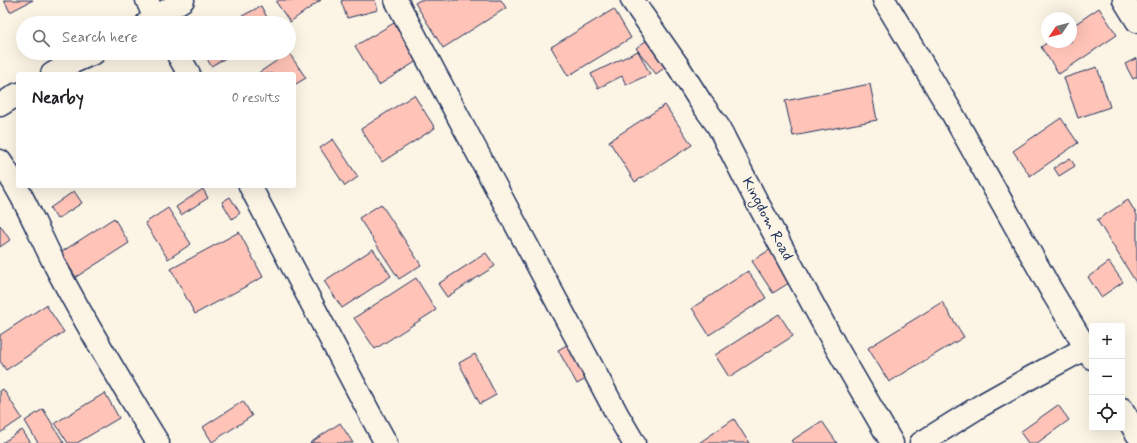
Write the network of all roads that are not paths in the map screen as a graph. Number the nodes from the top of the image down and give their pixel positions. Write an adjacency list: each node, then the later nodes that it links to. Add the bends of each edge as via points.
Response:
1 (183, 0): 6 (street)
2 (396, 0): 23 (street)
3 (632, 0): 24 (street, Kingdom Road, via 718,126 828,333)
4 (884, 0): 18 (street, via 952,113)
5 (1124, 0): 7 (street)
6 (152, 16)
7 (1137, 22)
8 (78, 60): 10 (street)
9 (180, 60): 11 (street)
10 (55, 72)
11 (188, 72)
12 (16, 95): 13 (street)
13 (0, 105)
14 (0, 161): 15 (street)
15 (16, 186)
16 (17, 188): 21 (street, via 56,268)
17 (251, 188): 22 (street)
18 (1089, 353): 25 (street, via 1030,378)
19 (1125, 414): 20 (street)
20 (1137, 434)
21 (158, 443)
22 (386, 443)
23 (634, 443)
24 (892, 443)
25 (920, 443)

